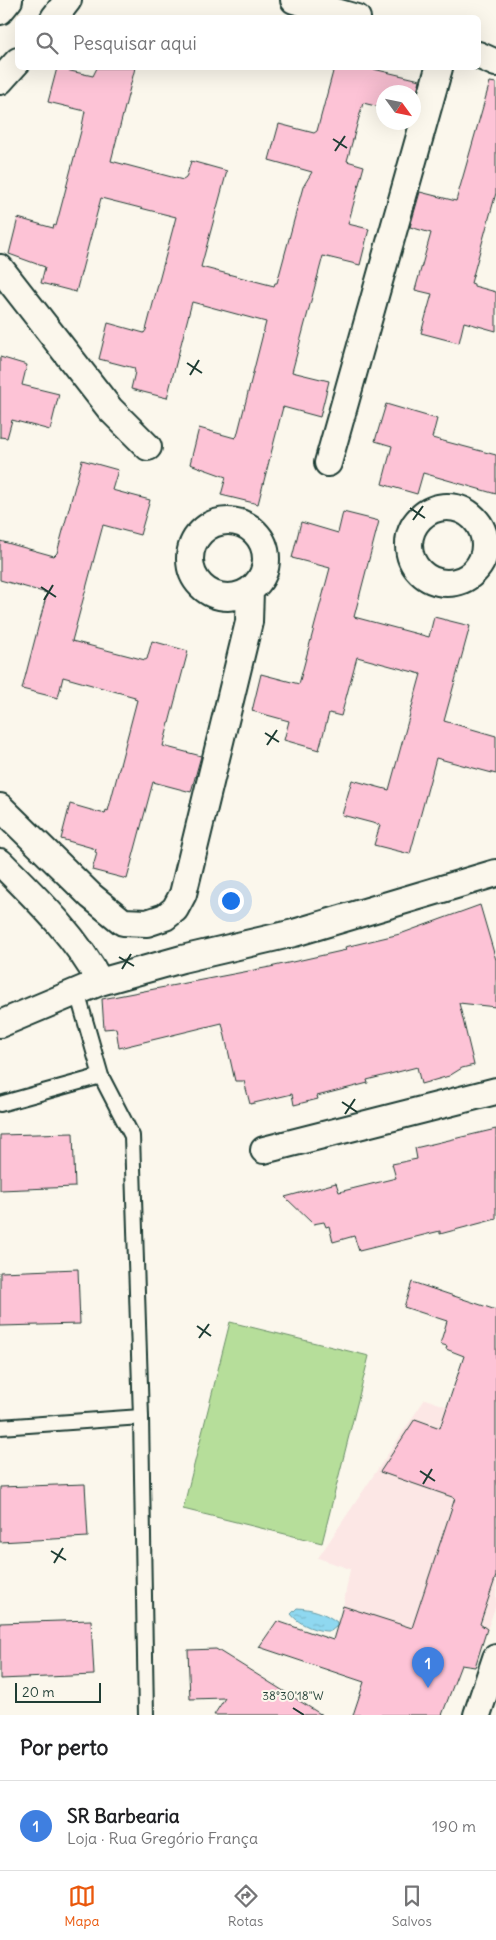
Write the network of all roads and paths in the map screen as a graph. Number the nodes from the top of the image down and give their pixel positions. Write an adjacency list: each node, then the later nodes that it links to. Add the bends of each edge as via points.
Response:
1 (9, 0): 4 (street)
2 (68, 0): 5 (street)
3 (294, 0): 6 (street)
4 (0, 11)
5 (56, 15)
6 (346, 15)
7 (481, 56): 8 (street)
8 (496, 63)
9 (15, 64): 11 (street)
10 (438, 70): 14 (street)
11 (0, 81)
12 (0, 268): 13 (street, via 110,409)
13 (148, 447)
14 (328, 463)
15 (250, 590): 16 (street, via 249,622 182,894 174,909 147,924 123,922 91,896)
16 (0, 807)
17 (0, 862): 19 (street, via 54,916 87,958)
18 (496, 873): 19 (street, via 294,933 182,959)
19 (89, 987): 20 (street); 21 (lane)
20 (0, 1024)
21 (101, 1076): 23 (lane); 25 (lane, via 132,1136)
22 (496, 1091): 24 (street)
23 (0, 1104)
24 (264, 1150)
25 (141, 1417): 26 (lane); 28 (lane)
26 (0, 1427)
27 (496, 1658): 29 (street)
28 (146, 1715)
29 (477, 1715)

